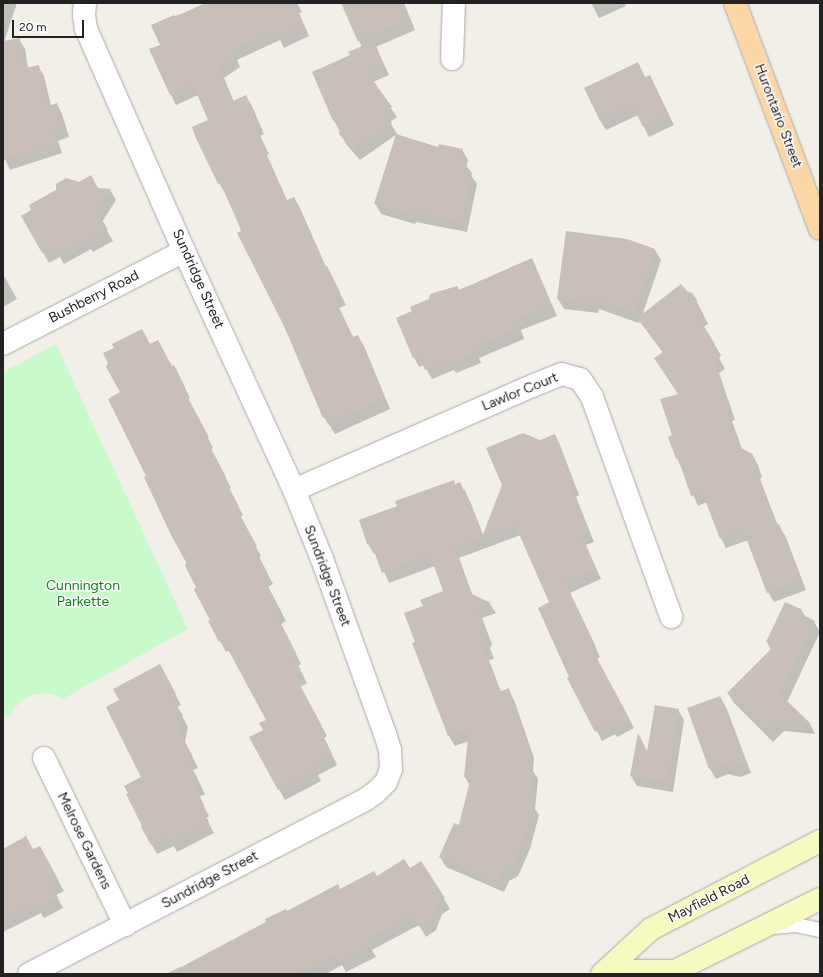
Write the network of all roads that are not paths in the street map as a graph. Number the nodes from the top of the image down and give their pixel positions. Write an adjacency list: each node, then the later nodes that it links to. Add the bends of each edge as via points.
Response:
1 (85, 3): 6 (street, Sundridge Street, via 86,29)
2 (454, 3): 4 (street)
3 (735, 3): 5 (main road, Hurontario Street)
4 (452, 60)
5 (820, 229)
6 (184, 251): 7 (street, Bushberry Road); 8 (street, Sundridge Street)
7 (3, 344)
8 (294, 490): 9 (street, Lawlor Court, via 562,374 580,378 592,397); 13 (street, Sundridge Street, via 322,559 385,734 391,763 386,782 366,799)
9 (671, 617)
10 (44, 758): 13 (street, Melrose Gardens)
11 (820, 841): 16 (main road, Mayfield Road, via 651,929)
12 (820, 899): 14 (main road, Mayfield Road)
13 (125, 925): 17 (street, Sundridge Street)
14 (764, 927): 15 (lane, via 796,925); 16 (main road, Mayfield Road, via 675,971)
15 (820, 930)
16 (605, 972)
17 (29, 974)

